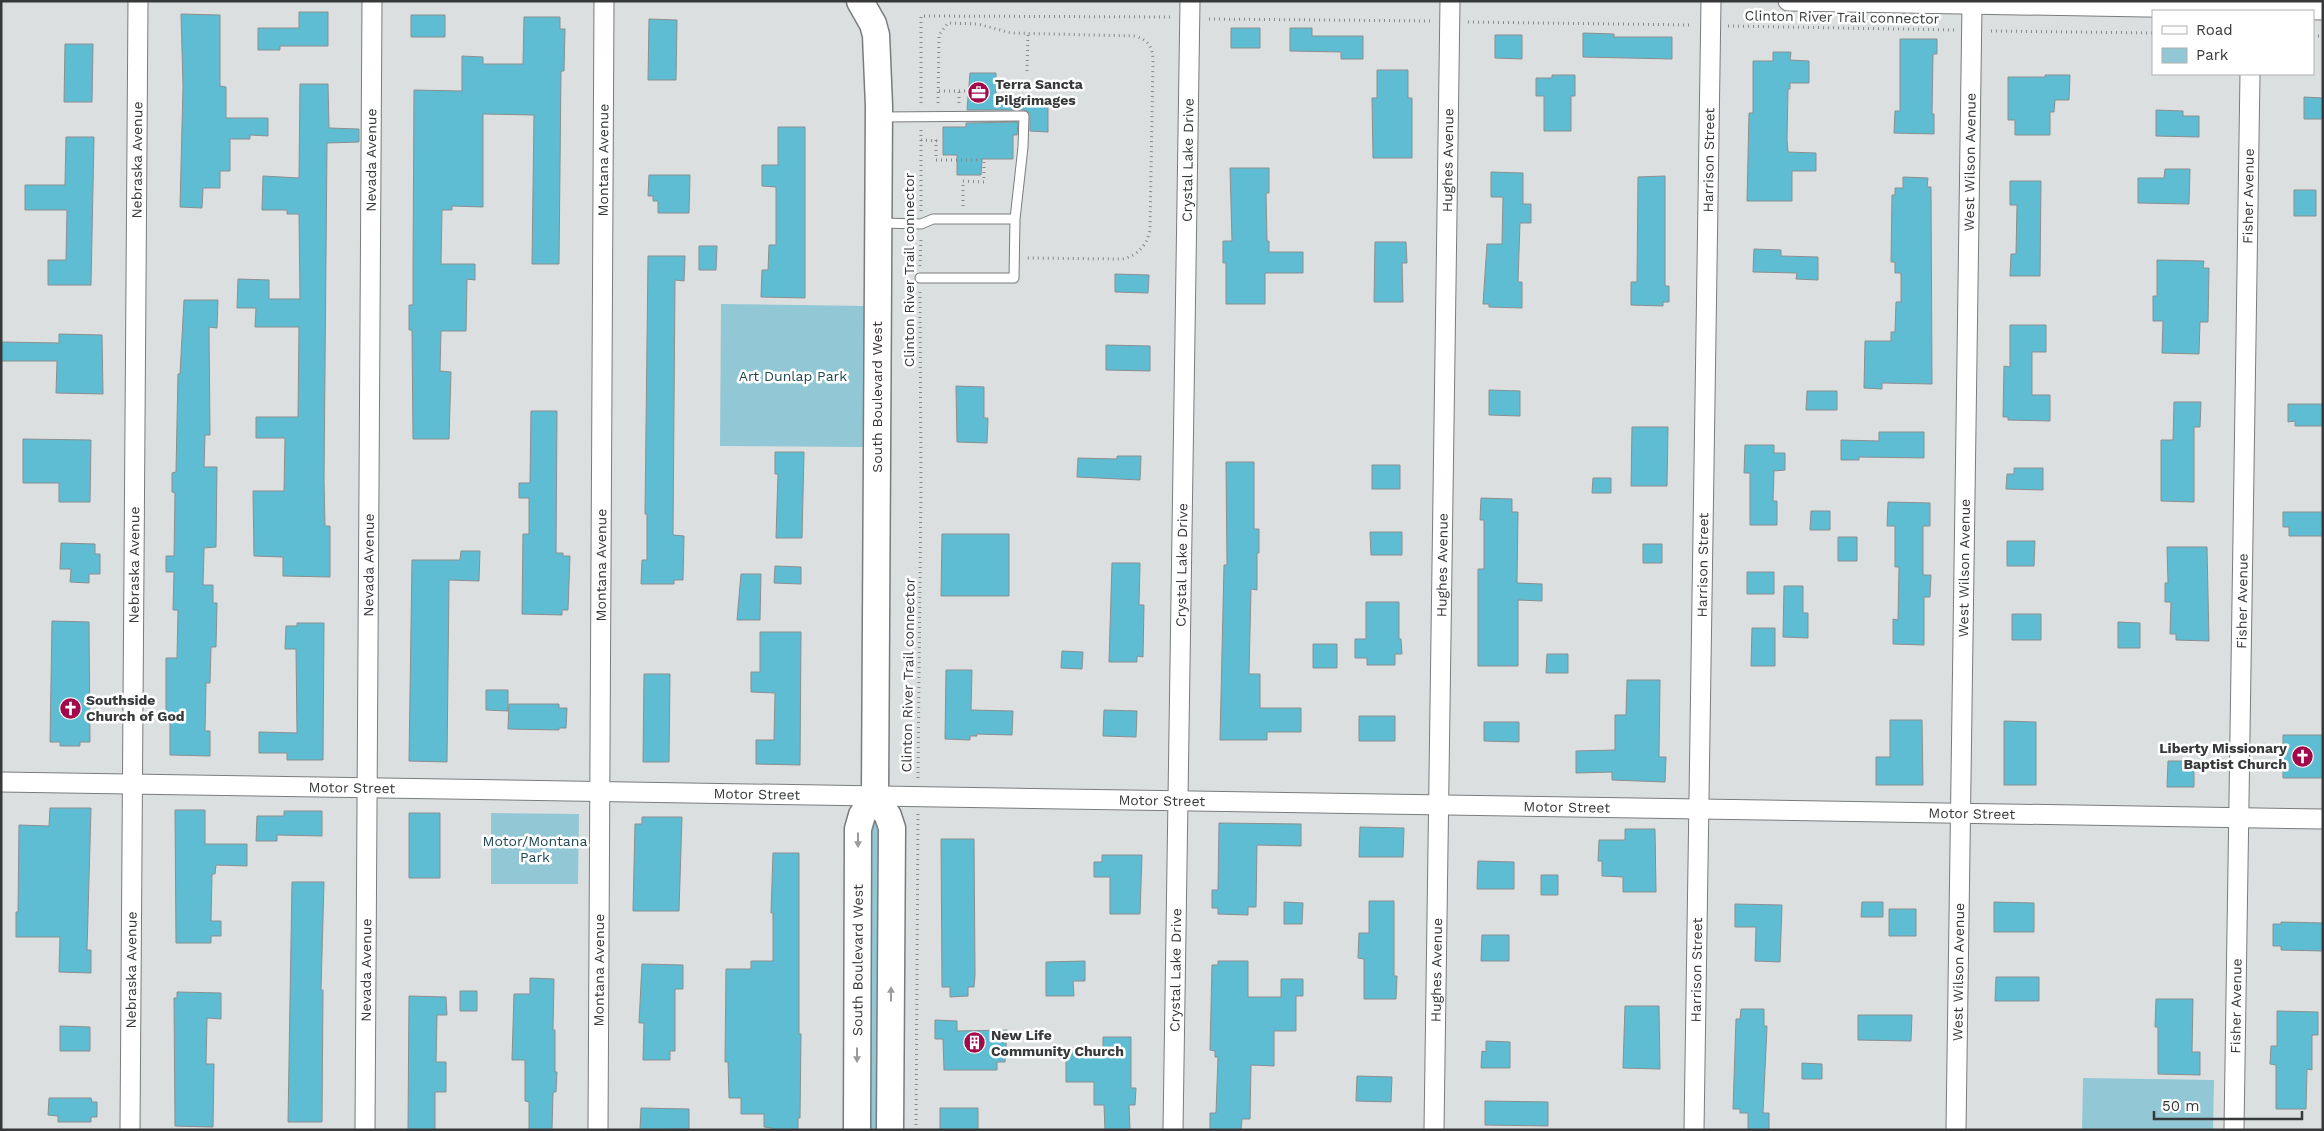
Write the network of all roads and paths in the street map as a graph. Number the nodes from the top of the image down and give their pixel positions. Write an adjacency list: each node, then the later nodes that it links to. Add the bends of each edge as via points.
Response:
1 (138, 1): 38 (street, Nebraska Avenue)
2 (372, 1): 39 (street, Nevada Avenue)
3 (604, 1): 40 (street, Montana Avenue)
4 (860, 1): 28 (street, South Boulevard West, via 876,35)
5 (1190, 1): 42 (street, Crystal Lake Drive)
6 (1450, 1): 43 (street, Hughes Avenue)
7 (1711, 1): 45 (street, Harrison Street)
8 (1788, 1): 9 (street)
9 (1972, 4): 10 (street); 46 (street, West Wilson Avenue)
10 (2250, 10): 11 (street)
11 (2323, 10)
12 (1177, 18): 26 (path, Clinton River Trail connector, via 921,16)
13 (1202, 18): 14 (path)
14 (1437, 22)
15 (1464, 22): 16 (path)
16 (1697, 26)
17 (1725, 26): 18 (path, Clinton River Trail connector)
18 (1958, 30)
19 (1985, 31): 20 (path)
20 (2152, 33)
21 (1028, 34): 22 (path); 24 (path, via 1011,34 978,24 948,23 939,35); 34 (path, via 1135,36 1151,46 1150,229 1144,245 1128,258)
22 (1027, 71)
23 (2250, 75): 47 (street, Fisher Avenue)
24 (939, 91): 25 (path); 27 (path)
25 (969, 91)
26 (921, 116): 27 (lane); 28 (lane); 29 (path, Clinton River Trail connector)
27 (938, 116): 31 (lane, via 1024,116)
28 (879, 117): 32 (street, South Boulevard West)
29 (921, 140): 30 (path, via 937,140 936,160 984,160 984,182 963,181); 33 (path, Clinton River Trail connector)
30 (963, 219): 31 (lane); 33 (lane, via 933,219)
31 (1015, 219): 34 (lane)
32 (878, 223): 33 (lane); 41 (street, South Boulevard West)
33 (921, 224): 35 (path, Clinton River Trail connector)
34 (1015, 258): 35 (lane, via 1014,278)
35 (920, 278): 36 (path, Clinton River Trail connector)
36 (918, 781)
37 (1, 782): 38 (street, Motor Street)
38 (133, 784): 39 (street, Motor Street); 49 (street, Nebraska Avenue)
39 (367, 787): 40 (street, Motor Street); 50 (street, Nevada Avenue)
40 (600, 791): 41 (street, Motor Street); 51 (street, Montana Avenue)
41 (875, 796): 42 (street, Motor Street); 52 (street, South Boulevard West, one-way to 52, via 862,815 858,829); 53 (street, one-way to 41, via 892,828)
42 (1178, 802): 43 (street, Motor Street); 55 (street, Crystal Lake Drive)
43 (1439, 805): 45 (street, Motor Street); 56 (street, Hughes Avenue)
44 (918, 808): 54 (path)
45 (1699, 809): 46 (street, Motor Street); 57 (street, Harrison Street)
46 (1960, 813): 47 (street, Motor Street); 58 (street, West Wilson Avenue)
47 (2239, 817): 48 (street, Motor Street); 59 (street, Fisher Avenue)
48 (2323, 819)
49 (130, 1130)
50 (365, 1130)
51 (598, 1130)
52 (857, 1130)
53 (890, 1130)
54 (916, 1130)
55 (1173, 1130)
56 (1434, 1130)
57 (1694, 1130)
58 (1956, 1130)
59 (2234, 1130)

